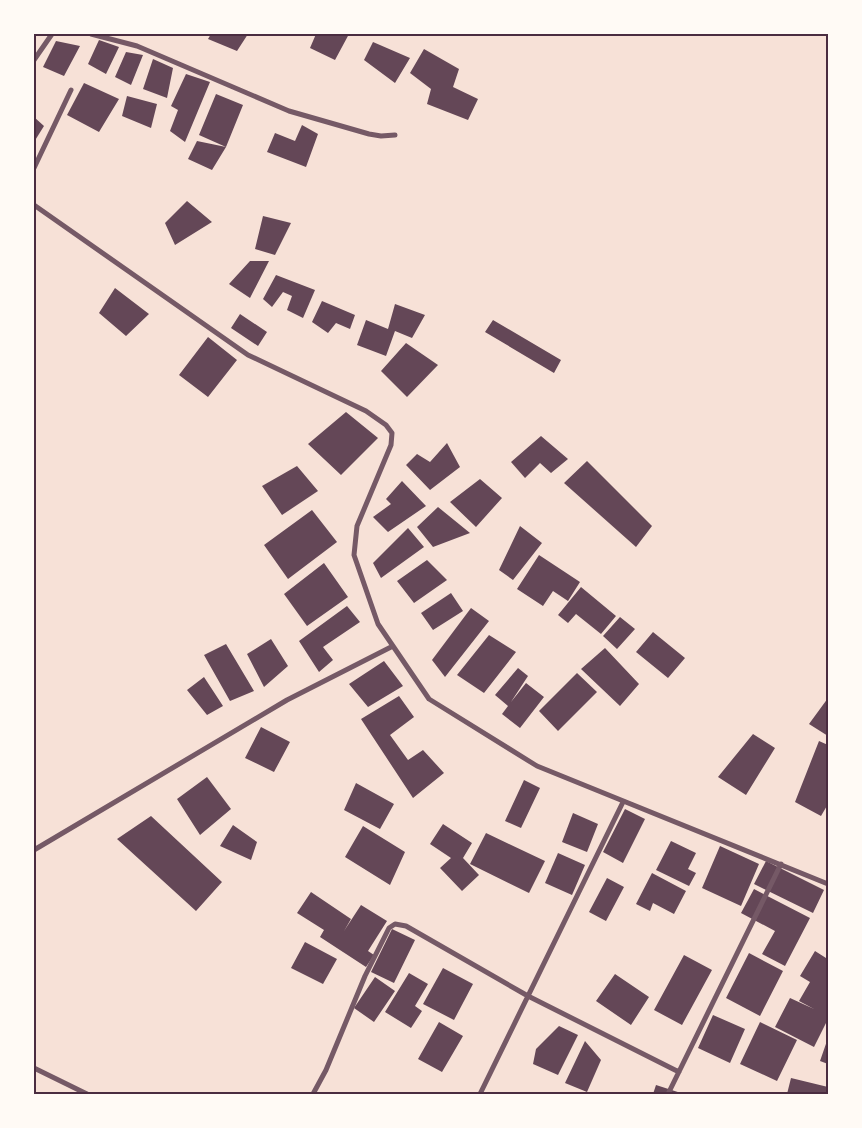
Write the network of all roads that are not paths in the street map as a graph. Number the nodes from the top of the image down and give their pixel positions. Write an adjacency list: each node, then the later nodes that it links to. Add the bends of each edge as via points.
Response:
1 (52, 34): 3 (street)
2 (91, 34): 5 (street, via 137,46 289,110 369,134)
3 (34, 60)
4 (71, 90): 6 (street)
5 (395, 134)
6 (34, 168)
7 (34, 205): 8 (street, via 248,355 366,411 386,425 392,433 391,445 356,526 354,555 378,624)
8 (393, 646): 9 (street, via 429,699 537,766); 10 (street, via 288,700)
9 (623, 802): 11 (street); 13 (street)
10 (34, 850)
11 (781, 864): 12 (street); 15 (street)
12 (828, 884)
13 (528, 996): 15 (street); 17 (street, via 406,926 395,924 389,928); 18 (street)
14 (34, 1068): 16 (street)
15 (679, 1072): 19 (street)
16 (87, 1094)
17 (313, 1094)
18 (480, 1094)
19 (668, 1094)

